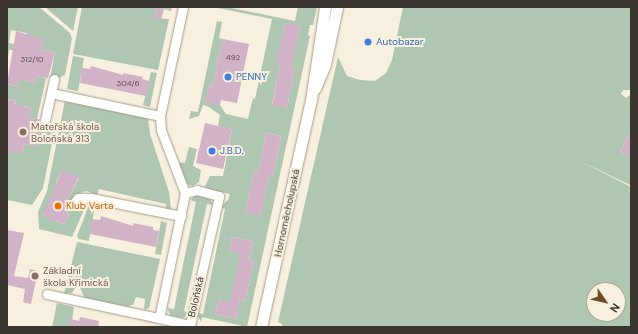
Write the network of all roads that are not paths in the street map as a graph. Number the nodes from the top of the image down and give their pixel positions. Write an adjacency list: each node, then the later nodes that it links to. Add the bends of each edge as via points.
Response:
1 (183, 7): 7 (street)
2 (326, 7): 6 (street, Hornoměcholupská)
3 (337, 7): 6 (street, Hornoměcholupská, via 325,64)
4 (54, 79): 5 (street)
5 (51, 93): 7 (street); 8 (street)
6 (310, 100): 14 (street, Hornoměcholupská)
7 (160, 116): 9 (street, via 161,130)
8 (45, 120)
9 (185, 193): 11 (street); 13 (street, Boloňská, via 197,190 219,196 190,325)
10 (74, 204): 11 (street, via 78,198 91,198)
11 (181, 216): 13 (street)
12 (47, 294): 13 (street)
13 (159, 318)
14 (261, 327)

